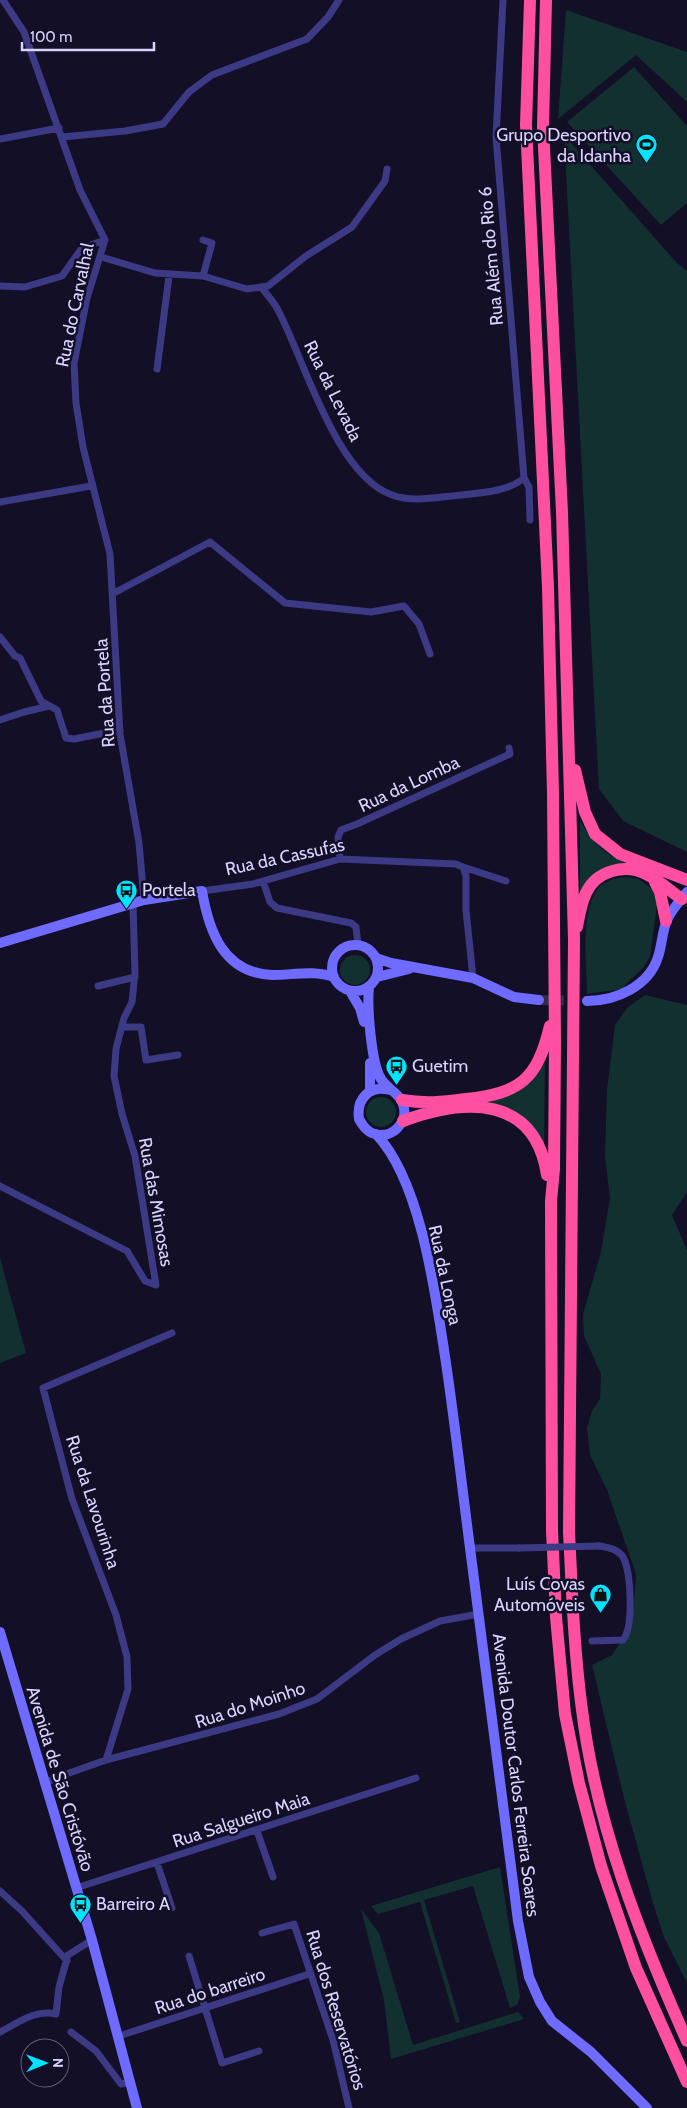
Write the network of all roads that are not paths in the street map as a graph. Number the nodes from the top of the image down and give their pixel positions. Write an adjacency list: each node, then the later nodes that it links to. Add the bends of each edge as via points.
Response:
1 (3, 0): 6 (street, Rua do Carvalhal, via 24,32)
2 (339, 0): 7 (street, via 328,17 306,39 212,75 189,92 163,124 125,132)
3 (503, 0): 18 (street, Rua Além do Rio 6, via 496,137)
4 (530, 0): 57 (highway, via 526,125 548,587)
5 (546, 0): 29 (highway, via 543,127)
6 (59, 128): 7 (street, Rua do Carvalhal); 8 (street)
7 (62, 137): 10 (street, Rua do Carvalhal, via 80,190)
8 (0, 139)
9 (387, 169): 16 (street, via 385,181 352,227 306,256 268,286)
10 (105, 240): 12 (street, Rua do Carvalhal); 15 (street, via 82,248 62,276 25,287)
11 (203, 240): 14 (street, via 212,243)
12 (101, 257): 13 (street); 19 (street, Rua do Carvalhal, via 87,298 74,363 79,421)
13 (169, 276): 14 (street); 17 (street)
14 (202, 276): 16 (street, via 247,288)
15 (0, 286)
16 (261, 287): 18 (street, Rua da Levada, via 278,310 334,433 351,462 373,484 392,496 422,499 516,485)
17 (157, 369)
18 (524, 478): 21 (street, via 529,487)
19 (91, 486): 20 (street); 22 (street, Rua da Portela, via 110,554)
20 (0, 502)
21 (530, 520)
22 (114, 593): 24 (street, via 210,542 285,603 371,612 404,606 419,624); 27 (street, Rua da Portela)
23 (0, 636): 25 (street, via 20,658 41,701)
24 (430, 654)
25 (50, 706): 26 (street); 27 (street, via 57,710 66,738)
26 (0, 720)
27 (120, 730): 38 (street, Rua da Portela, via 139,843)
28 (509, 748): 30 (street, Rua da Lomba, via 510,754 341,830 338,837)
29 (570, 756): 32 (highway, via 585,812 595,834 620,854); 41 (highway)
30 (340, 859): 31 (street, Rua da Cassufas, via 456,864); 34 (street, Rua da Cassufas)
31 (463, 867): 35 (street, Rua da Cassufas); 51 (street)
32 (656, 873): 33 (highway); 37 (highway, via 670,877); 40 (highway); 41 (highway, via 621,869 600,875 586,892)
33 (687, 880)
34 (263, 881): 36 (street, Rua da Cassufas); 43 (street, via 270,902 277,908 351,923 356,927)
35 (506, 881)
36 (202, 891): 38 (main road, Rua da Cassufas); 47 (main road, via 214,936 222,949 242,968 272,975)
37 (685, 896): 40 (main road)
38 (144, 900): 39 (main road, Rua da Cassufas)
39 (133, 904): 42 (main road, Rua da Cassufas); 48 (street, Rua das Mimosas)
40 (666, 921): 56 (main road, via 654,970 630,991 599,1001)
41 (574, 939): 93 (highway, via 569,1532 582,1711 595,1780 617,1860 652,1962)
42 (0, 943)
43 (358, 945): 44 (main road, via 372,952); 45 (main road, via 346,946)
44 (376, 958): 46 (main road); 50 (main road)
45 (333, 959): 47 (main road); 49 (main road)
46 (417, 967): 50 (main road); 51 (main road)
47 (313, 972): 49 (main road)
48 (135, 977): 52 (street); 58 (street, Rua das Mimosas, via 132,1002)
49 (334, 977): 54 (main road, Rua da Longa, via 337,984)
50 (377, 977): 53 (main road)
51 (473, 978): 55 (main road, via 514,997)
52 (98, 986)
53 (369, 987): 54 (main road); 60 (main road, via 368,1008 377,1067)
54 (350, 991): 61 (main road, Rua da Longa, via 362,1014 372,1074)
55 (539, 1000)
56 (587, 1001)
57 (554, 1009): 62 (highway, via 538,1062 514,1088 490,1096 424,1104); 68 (highway, via 554,1169)
58 (122, 1027): 59 (street, via 141,1027 146,1060); 67 (street, Rua das Mimosas, via 114,1076 135,1156 156,1285 145,1281 126,1251)
59 (178, 1055)
60 (390, 1090): 61 (main road, via 377,1088); 62 (main road)
61 (370, 1091): 65 (main road, Rua da Longa, via 360,1103 359,1118 363,1126)
62 (402, 1100): 63 (main road)
63 (403, 1121): 64 (main road); 68 (highway, via 426,1112 466,1108 490,1109 516,1116 532,1133 545,1158)
64 (394, 1131): 65 (main road); 66 (main road, Rua da Longa)
65 (376, 1134): 66 (main road, Rua da Longa)
66 (396, 1160): 70 (main road, Rua da Longa, via 433,1275)
67 (0, 1186)
68 (551, 1200): 96 (highway, via 552,1530 565,1714 601,1866 636,1968)
69 (172, 1333): 75 (street, Rua da Lavourinha, via 43,1388 72,1499 116,1615 127,1658 128,1689)
70 (451, 1400): 71 (main road, Avenida Doutor Carlos Ferreira Soares)
71 (470, 1548): 72 (main road, Avenida Doutor Carlos Ferreira Soares); 74 (street, bridge, via 611,1547 622,1556 628,1575 628,1634 623,1640)
72 (478, 1614): 75 (street, Rua do Moinho, via 440,1621 401,1639 317,1699 302,1705 200,1737); 99 (main road, Avenida Doutor Carlos Ferreira Soares, via 518,1921 529,1977 552,2021 591,2052)
73 (0, 1632): 77 (main road, Avenida de São Cristóvão)
74 (592, 1641)
75 (106, 1760): 77 (street, Rua do Moinho)
76 (416, 1778): 78 (street, Rua Salgueiro Maia)
77 (44, 1784): 81 (main road, Avenida de São Cristóvão)
78 (256, 1831): 79 (street, Rua Salgueiro Maia); 80 (street)
79 (157, 1863): 81 (street, Rua Salgueiro Maia); 83 (street)
80 (273, 1877)
81 (76, 1888): 85 (main road, Avenida de São Cristóvão)
82 (0, 1891): 87 (street)
83 (172, 1908)
84 (262, 1933): 88 (street, Rua dos Reservatórios, via 294,1924)
85 (92, 1940): 87 (street, via 68,1955); 92 (main road, Avenida de São Cristóvão)
86 (189, 1956): 89 (street)
87 (66, 1961): 90 (street, via 56,2014 31,2015)
88 (310, 1974): 89 (street, Rua do barreiro); 98 (street, Rua dos Reservatórios, via 333,2040)
89 (205, 2010): 92 (street, Rua do barreiro); 94 (street, via 222,2063)
90 (0, 2032)
91 (72, 2032): 95 (street, via 96,2051 121,2084)
92 (119, 2036): 95 (main road, Avenida de São Cristóvão)
93 (687, 2041)
94 (259, 2051)
95 (131, 2082): 97 (main road, Avenida de São Cristóvão)
96 (687, 2082)
97 (137, 2108)
98 (349, 2108)
99 (647, 2108)

